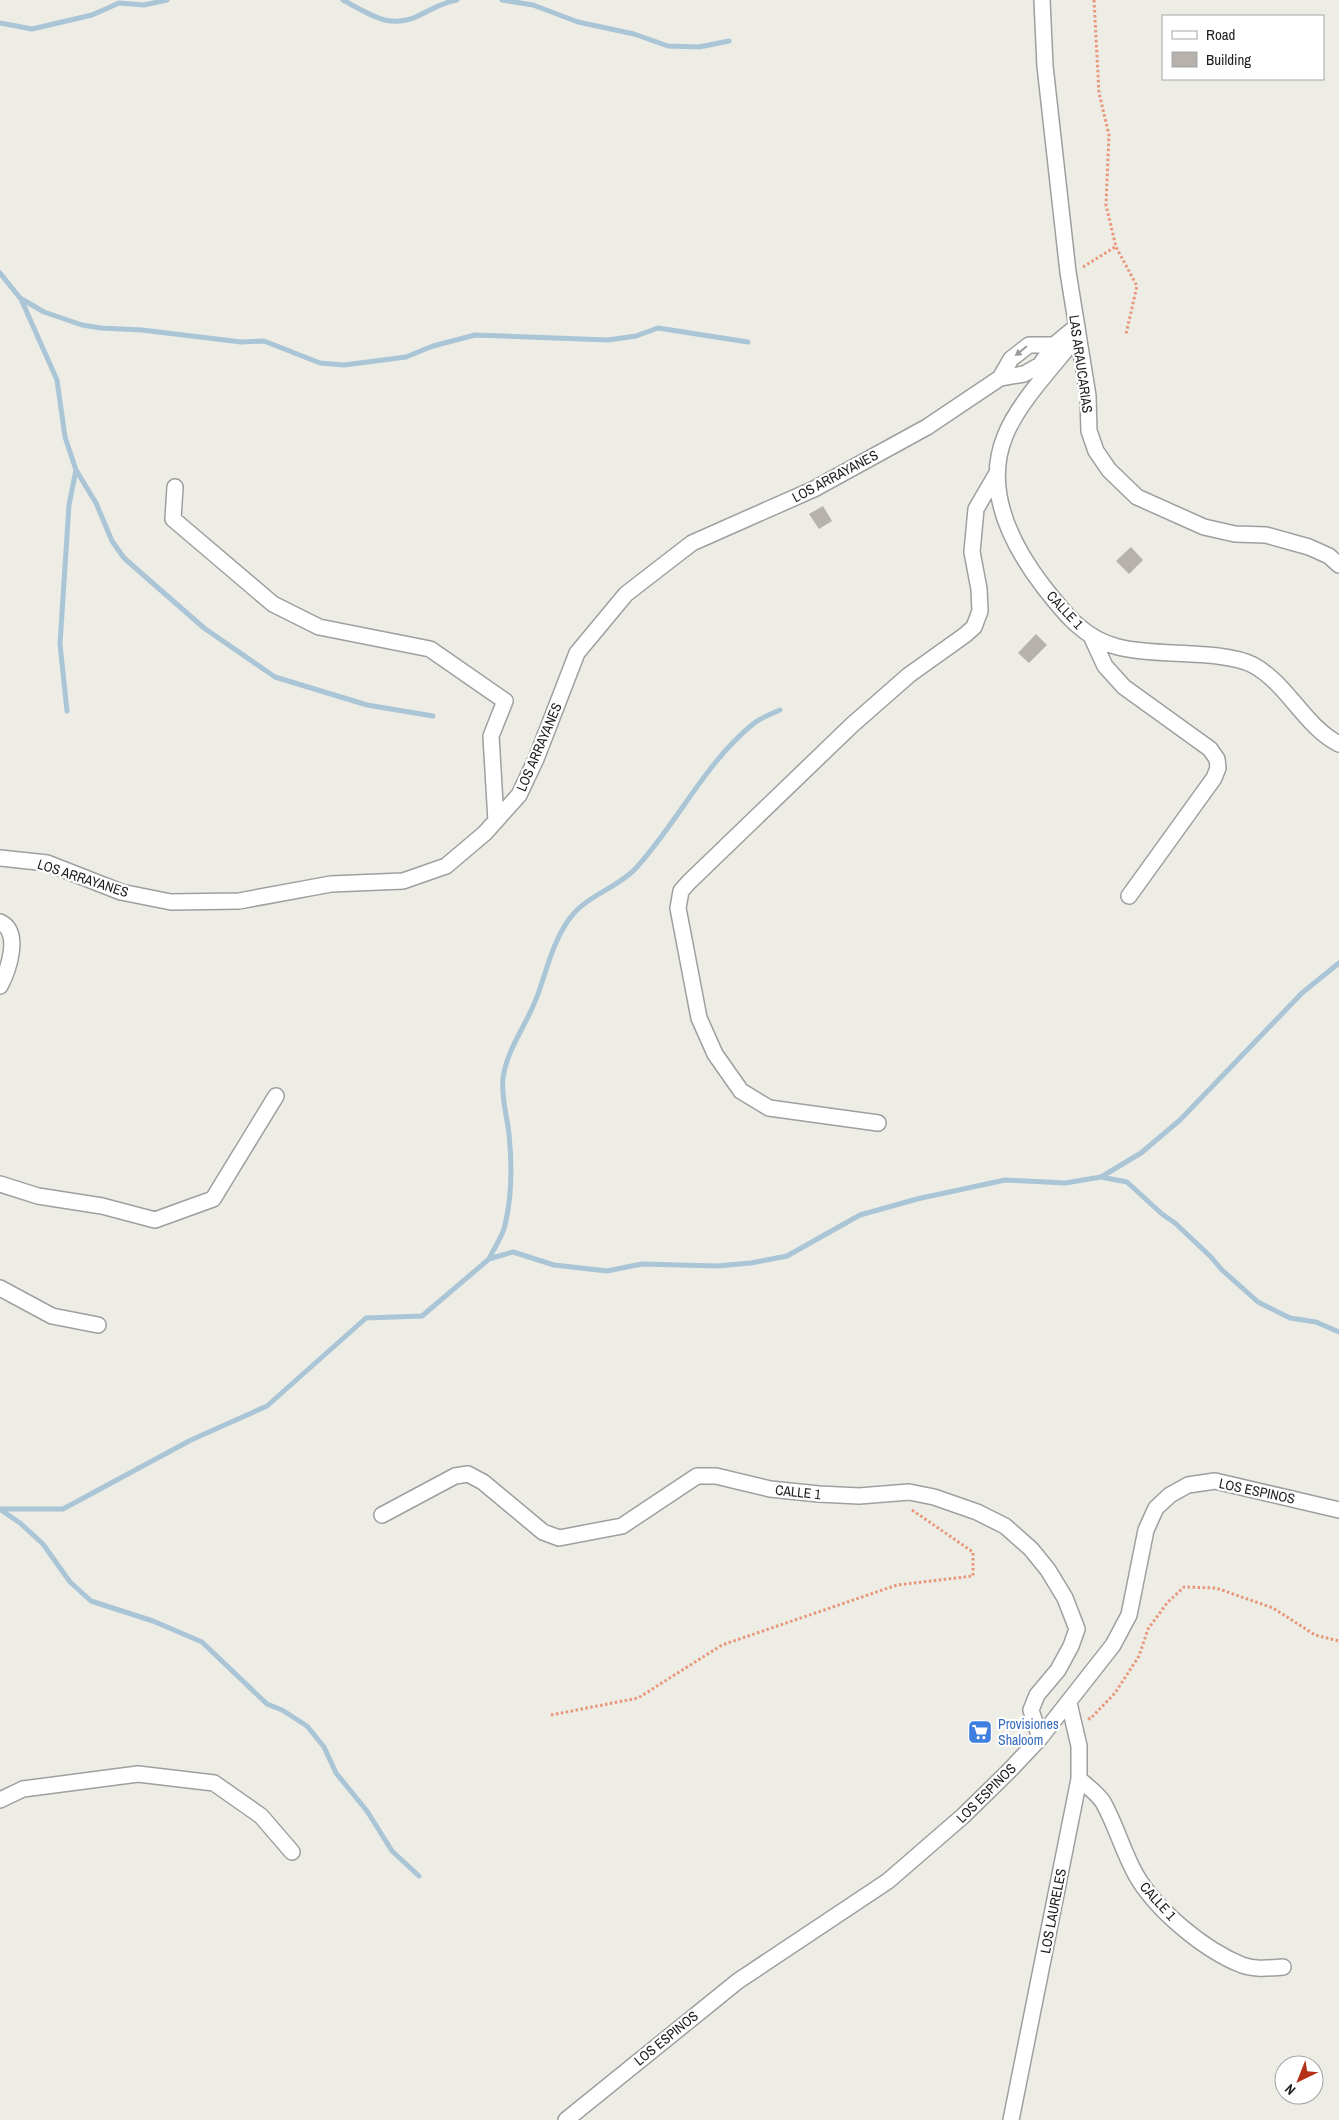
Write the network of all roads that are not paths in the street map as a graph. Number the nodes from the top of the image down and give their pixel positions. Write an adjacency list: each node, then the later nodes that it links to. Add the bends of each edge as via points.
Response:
1 (1042, 0): 2 (street, LAS ARAUCARIAS, via 1045,66)
2 (1077, 331): 3 (street, LOS ARRAYANES); 5 (street, CALLE 1, via 1023,405 1005,436); 7 (street, LAS ARAUCARIAS, via 1088,396 1089,431 1096,451 1109,470 1137,497 1204,527 1235,534 1266,535 1309,547 1329,556)
3 (1054, 345): 4 (street, LOS ARRAYANES, via 1040,366 1024,374); 4 (street, LOS ARRAYANES, one-way to 4, via 1029,344 1011,359)
4 (1000, 378): 10 (street, LOS ARRAYANES, via 927,427 814,489 692,543 626,594 576,653 536,760 519,795)
5 (997, 473): 8 (street, CALLE 1, via 1000,507 1013,540 1065,614); 16 (street, via 976,509 972,552 980,611 974,626 909,675 852,725 681,891 678,908 699,1018 715,1054 741,1091 769,1108)
6 (174, 487): 10 (street, via 173,519 273,604 319,627 430,650 505,701 491,736)
7 (1339, 565)
8 (1092, 638): 9 (street, CALLE 1, via 1118,647 1224,658 1252,665 1275,681 1301,712); 12 (street, via 1105,666 1124,687 1210,749 1217,759 1218,768 1208,788)
9 (1339, 744)
10 (496, 821): 11 (street, LOS ARRAYANES, via 446,866 403,881 331,884 239,901 171,902 121,892 47,863)
11 (0, 858)
12 (1129, 896)
13 (0, 922): 14 (street, via 10,935 12,949)
14 (0, 986)
15 (276, 1096): 17 (street, via 212,1199 155,1220 102,1206 38,1196)
16 (878, 1123)
17 (0, 1184)
18 (0, 1288): 19 (street, via 52,1316)
19 (98, 1325)
20 (1339, 1510): 22 (street, LOS ESPINOS, via 1215,1481 1188,1485 1170,1495 1156,1508 1146,1530 1129,1615 1113,1645)
21 (382, 1515): 23 (street, CALLE 1, via 455,1476 468,1474 484,1482 543,1532 559,1538 622,1526 697,1476 716,1476 770,1489 820,1494 859,1496 910,1492 934,1497 978,1512 1005,1526 1042,1563 1065,1598 1077,1629 1058,1670 1037,1695 1031,1710)
22 (1069, 1703): 23 (street, LOS ESPINOS); 24 (street, LOS LAURELES, via 1079,1746)
23 (1040, 1738): 28 (street, LOS ESPINOS, via 963,1816 888,1881 738,1981)
24 (1079, 1779): 27 (street, CALLE 1, via 1103,1802 1137,1878 1166,1914 1243,1965 1260,1969); 29 (street, LOS LAURELES)
25 (0, 1800): 26 (street, via 23,1789 138,1774 214,1783 261,1816)
26 (292, 1852)
27 (1283, 1967)
28 (566, 2120)
29 (1011, 2120)

